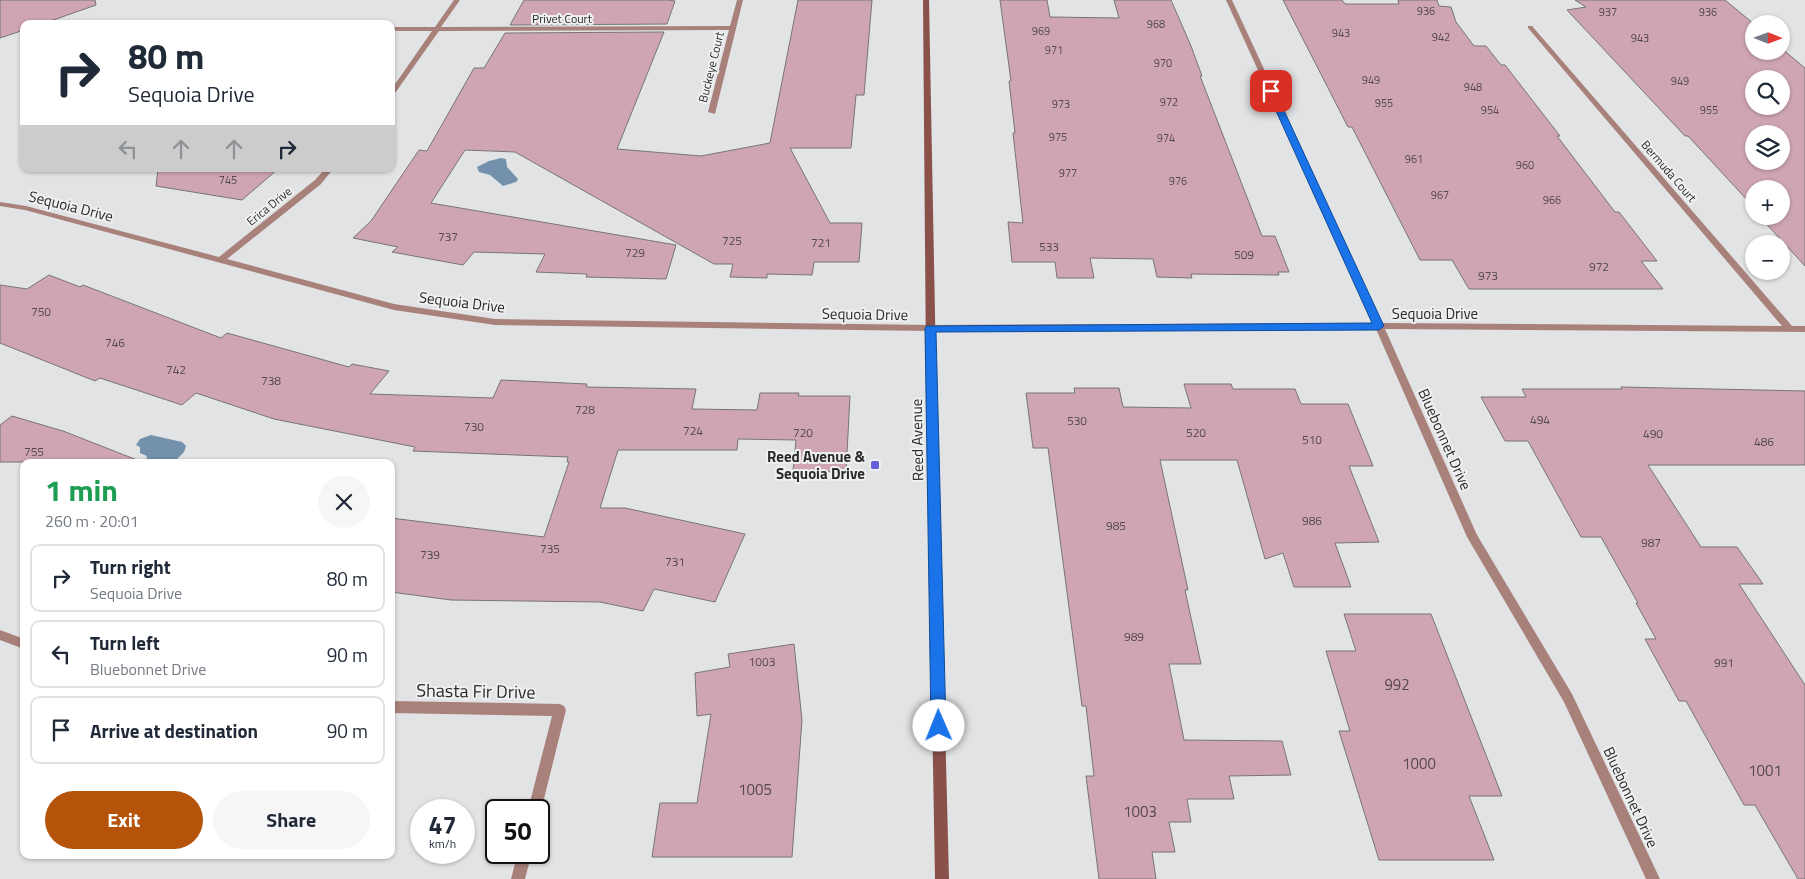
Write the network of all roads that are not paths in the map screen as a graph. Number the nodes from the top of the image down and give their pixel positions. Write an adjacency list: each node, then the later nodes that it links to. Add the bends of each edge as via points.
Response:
1 (457, 0): 8 (street)
2 (740, 0): 6 (street, Buckeye Court)
3 (926, 0): 15 (main road, Reed Avenue)
4 (1229, 0): 14 (street, Bluebonnet Drive)
5 (1530, 27): 16 (street, Bermuda Court)
6 (733, 28): 8 (street, Privet Court); 10 (street, Buckeye Court)
7 (395, 29): 8 (street, Privet Court)
8 (436, 30): 9 (street)
9 (395, 89)
10 (712, 112)
11 (326, 172): 13 (street, Erica Drive)
12 (0, 204): 13 (street, Sequoia Drive)
13 (222, 259): 15 (street, Sequoia Drive, via 394,307 495,322)
14 (1379, 326): 15 (street, Sequoia Drive); 16 (street, Sequoia Drive); 25 (street, Bluebonnet Drive, via 1472,537 1568,698)
15 (930, 328): 24 (main road, Reed Avenue)
16 (1790, 329): 17 (street, Sequoia Drive)
17 (1805, 329)
18 (0, 635): 19 (street)
19 (20, 642)
20 (395, 707): 21 (street, Shasta Fir Drive, via 560,710)
21 (538, 799)
22 (522, 864): 23 (street)
23 (518, 879)
24 (942, 879)
25 (1653, 879)

